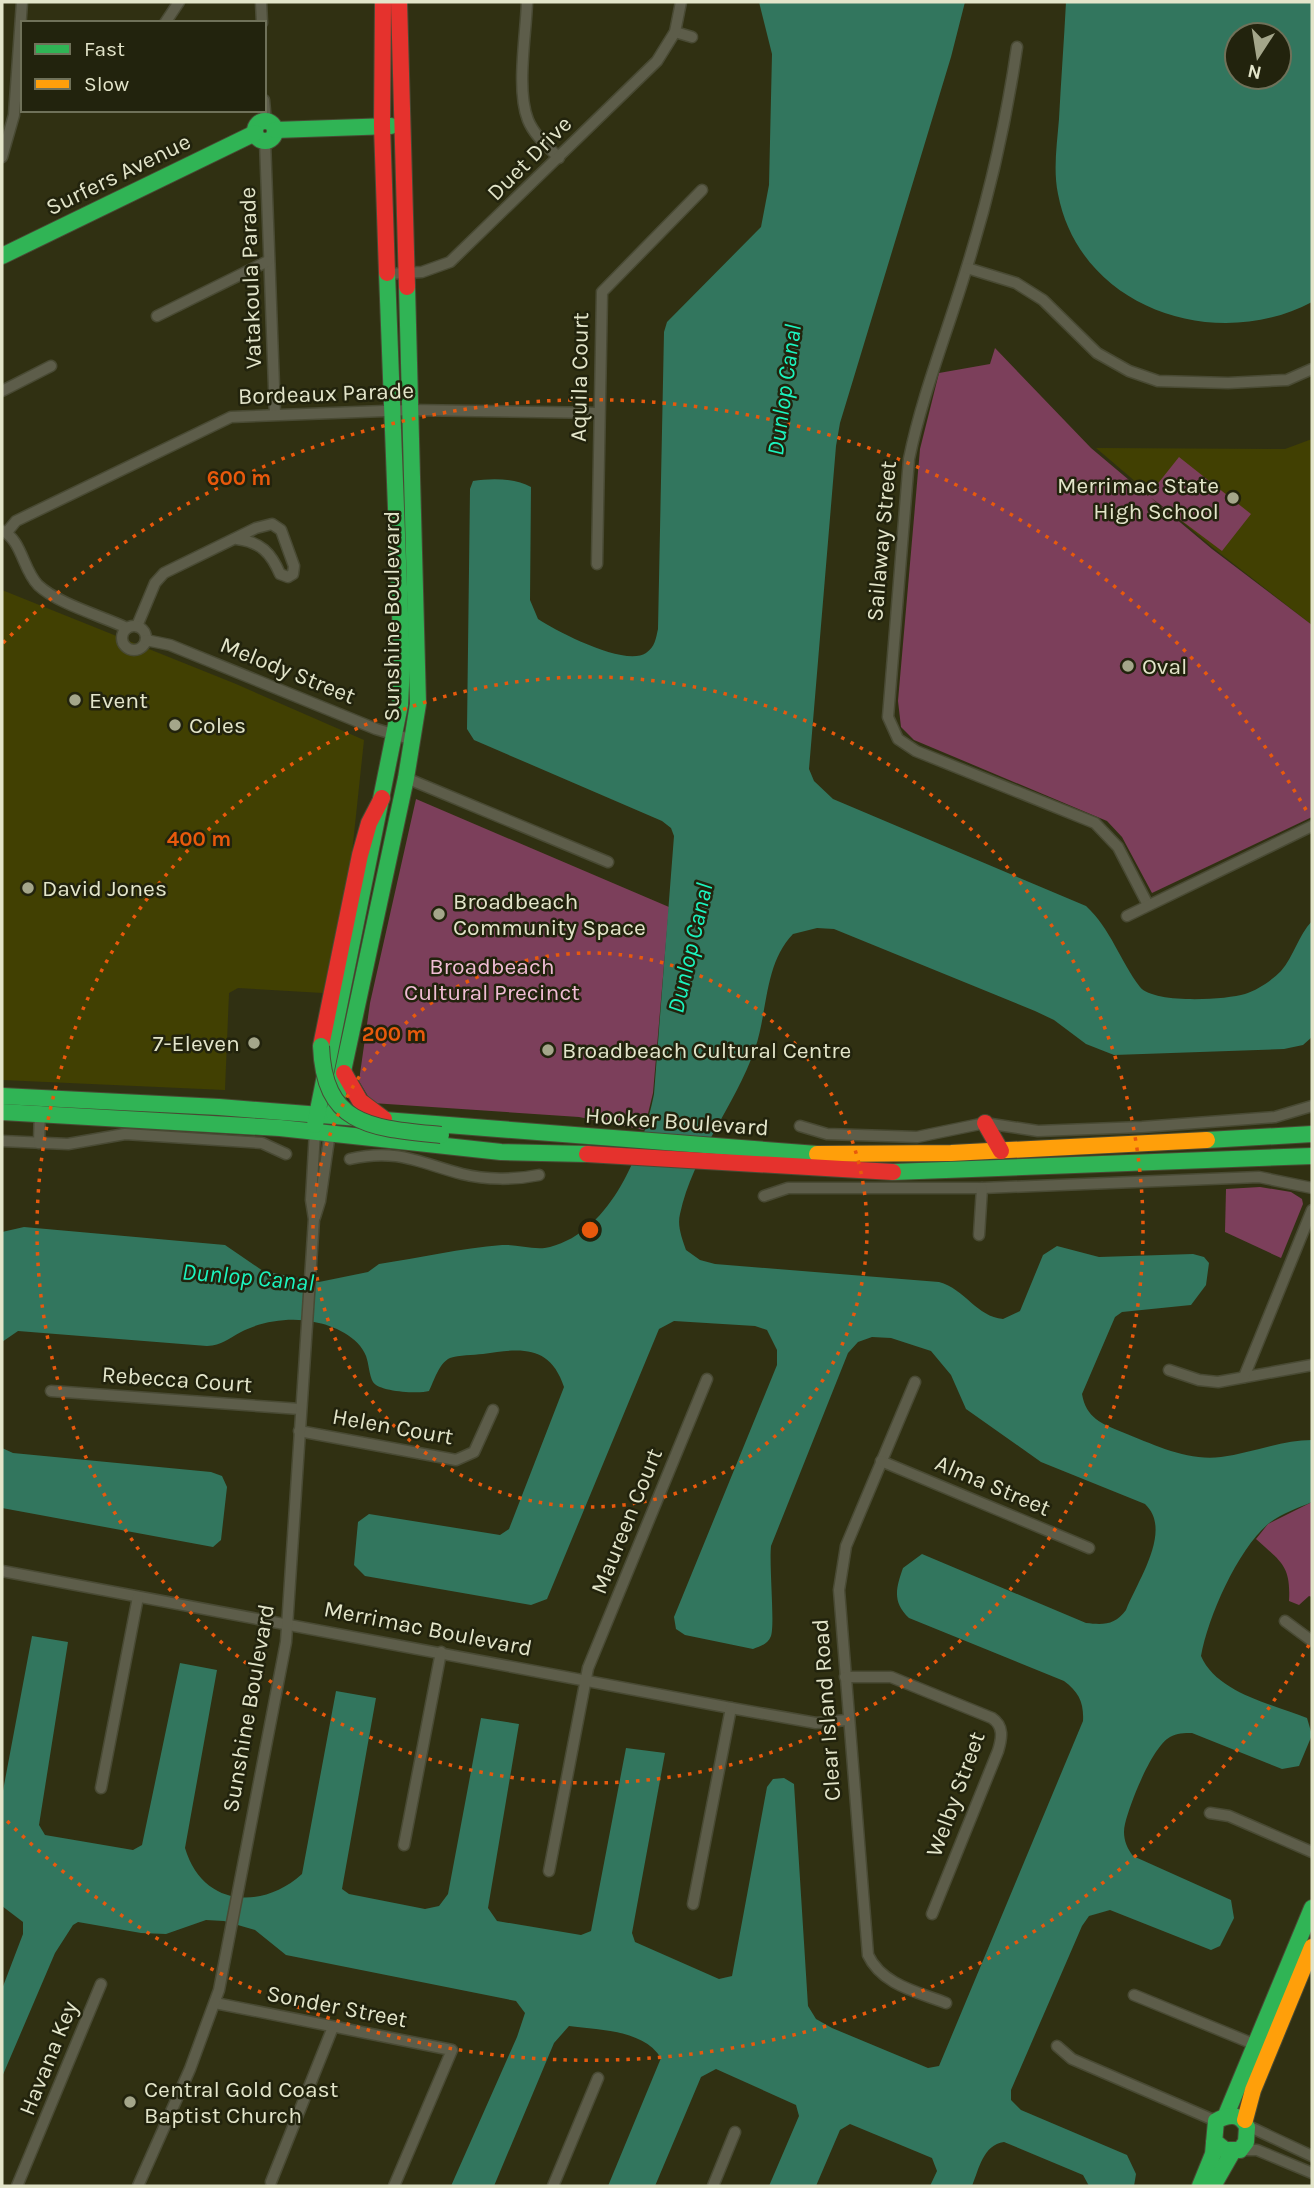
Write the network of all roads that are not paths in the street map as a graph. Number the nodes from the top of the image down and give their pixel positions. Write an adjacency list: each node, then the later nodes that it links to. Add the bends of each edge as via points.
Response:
1 (22, 2): 8 (street)
2 (179, 2): 9 (street)
3 (261, 2): 10 (street)
4 (383, 2): 17 (main road, Sunshine Boulevard)
5 (399, 2): 18 (main road, Sunshine Boulevard)
6 (527, 2): 21 (street, via 523,98 536,134)
7 (681, 2): 11 (street, Duet Drive)
8 (21, 21)
9 (166, 21)
10 (262, 21)
11 (675, 32): 12 (street); 21 (street, Duet Drive, via 657,61)
12 (692, 37)
13 (21, 39): 16 (street)
14 (1017, 47): 25 (street, Sailaway Street, via 1008,110)
15 (264, 112): 19 (street, Vatakoula Parade)
16 (19, 113): 20 (street)
17 (382, 126): 18 (main road, Surfers Avenue); 19 (main road, Surfers Avenue); 27 (main road, Sunshine Boulevard)
18 (401, 126): 26 (main road, Sunshine Boulevard)
19 (265, 131): 23 (main road, Surfers Avenue); 24 (street, Vatakoula Parade)
20 (2, 157)
21 (559, 158): 26 (street, Duet Drive, via 450,262 432,270)
22 (702, 190): 34 (street, Aquila Court, via 602,292)
23 (2, 256)
24 (268, 261): 28 (street); 35 (street, Vatakoula Parade)
25 (967, 268): 30 (street, via 1016,283 1043,300 1097,353 1158,381 1287,380); 47 (street, Sailaway Street, via 909,459 888,717 898,739 916,751 1095,823 1118,847)
26 (404, 273): 27 (street, Duet Drive); 33 (main road, Sunshine Boulevard)
27 (387, 274): 32 (main road, Sunshine Boulevard)
28 (157, 316)
29 (51, 366): 31 (street)
30 (1312, 369)
31 (2, 391)
32 (393, 410): 33 (street, Bordeaux Parade); 35 (street, Bordeaux Parade); 41 (main road, Sunshine Boulevard, via 402,665)
33 (410, 410): 34 (street, Bordeaux Parade); 42 (main road, Sunshine Boulevard, via 419,683)
34 (599, 413): 38 (street, Aquila Court)
35 (275, 414): 36 (street, Bordeaux Parade, via 221,421)
36 (4, 531): 39 (street, via 47,593)
37 (237, 538): 37 (street, via 272,524 281,530 293,574 280,574 262,547); 39 (street, via 164,573)
38 (597, 564)
39 (132, 627): 40 (street, via 145,633); 40 (street, via 122,638 127,647 141,648)
40 (146, 640): 41 (street, Melody Street)
41 (394, 735): 42 (street, Melody Street); 44 (main road, Sunshine Boulevard)
42 (413, 740): 43 (main road, Sunshine Boulevard)
43 (406, 778): 46 (street); 49 (main road, Sunshine Boulevard)
44 (382, 798): 58 (main road, Sunshine Boulevard); 66 (main road, bridge, via 365,836 321,1046 325,1084 340,1108 378,1129 525,1144)
45 (1312, 826): 47 (street)
46 (608, 862)
47 (1148, 905): 48 (street)
48 (1127, 916)
49 (344, 1073): 55 (main road, Sunshine Boulevard); 56 (main road, via 360,1101)
50 (2, 1096): 51 (main road, Hooker Boulevard)
51 (40, 1097): 54 (street); 58 (main road, Hooker Boulevard)
52 (1312, 1106): 57 (street, Hooker Boulevard, via 1275,1117 1142,1128 1038,1131)
53 (2, 1112): 54 (main road, Hooker Boulevard)
54 (40, 1114): 58 (main road, Hooker Boulevard); 62 (street)
55 (334, 1116): 56 (main road, Hooker Boulevard); 58 (main road, Hooker Boulevard)
56 (384, 1120): 63 (main road, Hooker Boulevard)
57 (985, 1123): 59 (street, Hooker Boulevard, via 917,1137 827,1134); 64 (main road); 65 (main road)
58 (320, 1126): 71 (main road, Hooker Boulevard); 84 (street, Sunshine Boulevard, via 310,1200 314,1219)
59 (800, 1126)
60 (1312, 1134): 64 (main road, Hooker Boulevard)
61 (2, 1141): 62 (street)
62 (38, 1143): 67 (street, via 68,1144 125,1134 262,1143)
63 (635, 1149): 66 (main road, Hooker Boulevard); 68 (main road, Hooker Boulevard)
64 (1001, 1151): 65 (main road, Hooker Boulevard)
65 (974, 1152): 68 (main road, Hooker Boulevard)
66 (551, 1153): 71 (main road, Hooker Boulevard)
67 (286, 1154)
68 (710, 1154): 69 (main road, Hooker Boulevard, via 797,1170 908,1172)
69 (1312, 1156)
70 (350, 1159): 71 (street, Hooker Boulevard, via 376,1155 416,1158 466,1175)
71 (500, 1165): 72 (street, Hooker Boulevard)
72 (539, 1175)
73 (982, 1188): 74 (street, via 1259,1177); 75 (street, via 788,1188); 77 (street)
74 (1312, 1188)
75 (764, 1196)
76 (1312, 1210): 80 (street)
77 (979, 1236)
78 (1312, 1365): 80 (street)
79 (1169, 1370): 80 (street, via 1218,1382)
80 (1244, 1377)
81 (707, 1379): 96 (street, Maureen Court)
82 (915, 1382): 87 (street, Clear Island Road)
83 (51, 1391): 84 (street, Rebecca Court)
84 (300, 1409): 86 (street, Sunshine Boulevard)
85 (493, 1410): 86 (street, Helen Court, via 474,1452 456,1460)
86 (299, 1431): 92 (street, Sunshine Boulevard)
87 (881, 1461): 88 (street, Alma Street); 95 (street, Clear Island Road, via 841,1566)
88 (1089, 1548)
89 (2, 1571): 90 (street, Merrimac Boulevard)
90 (138, 1597): 92 (street, Merrimac Boulevard); 99 (street)
91 (1285, 1621): 93 (street)
92 (288, 1624): 94 (street, Merrimac Boulevard); 110 (street, Sunshine Boulevard)
93 (1312, 1641)
94 (441, 1652): 96 (street, Merrimac Boulevard); 101 (street)
95 (845, 1677): 98 (street, Clear Island Road); 106 (street, Welby Street, via 883,1676 908,1682 999,1724 998,1751)
96 (586, 1679): 97 (street, Merrimac Boulevard); 103 (street, Maureen Court)
97 (731, 1708): 98 (street, Merrimac Boulevard, via 816,1723); 104 (street)
98 (847, 1720): 111 (street, Clear Island Road, via 869,1955 885,1976)
99 (101, 1787)
100 (1210, 1813): 102 (street, via 1229,1816)
101 (404, 1845)
102 (1312, 1852)
103 (549, 1871)
104 (693, 1904)
105 (1312, 1908): 107 (main road)
106 (932, 1914)
107 (1308, 1943): 114 (main road)
108 (102, 1984): 124 (street, Havana Key)
109 (1134, 1995): 114 (street)
110 (215, 2003): 112 (street, Sonder Street); 125 (street, Sunshine Boulevard)
111 (946, 2003)
112 (333, 2027): 123 (street); 126 (street, Sonder Street, via 452,2050)
113 (1057, 2046): 116 (street, via 1072,2059)
114 (1262, 2047): 116 (main road); 117 (main road)
115 (598, 2078): 127 (street)
116 (1221, 2118): 117 (main road); 119 (main road)
117 (1247, 2123): 120 (main road, via 1248,2139); 121 (street, via 1264,2136)
118 (735, 2132): 128 (street)
119 (1214, 2141): 120 (main road); 129 (main road)
120 (1236, 2150): 122 (street, via 1257,2150); 130 (main road)
121 (1312, 2157)
122 (1312, 2173)
123 (271, 2182)
124 (17, 2186)
125 (138, 2186)
126 (394, 2186)
127 (552, 2186)
128 (713, 2186)
129 (1200, 2186)
130 (1213, 2186)

